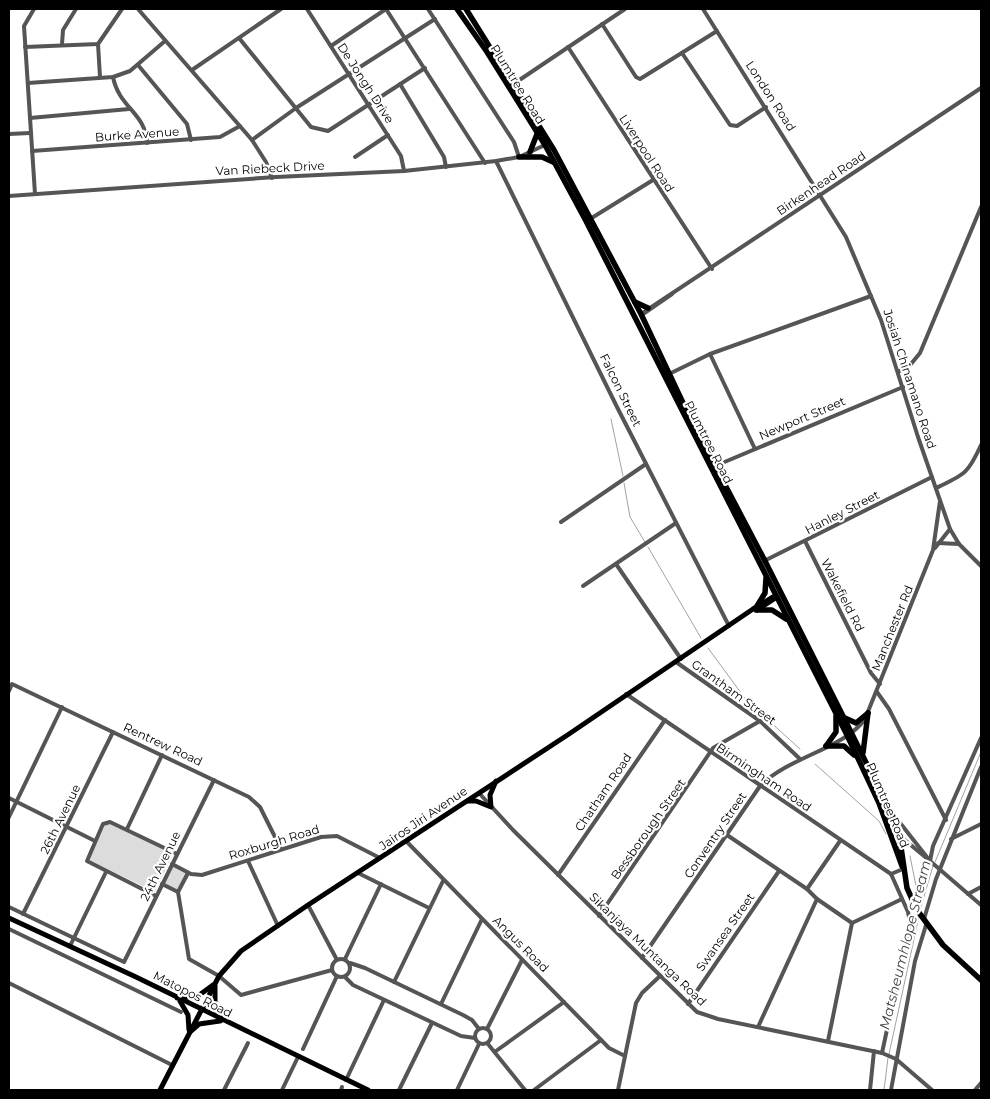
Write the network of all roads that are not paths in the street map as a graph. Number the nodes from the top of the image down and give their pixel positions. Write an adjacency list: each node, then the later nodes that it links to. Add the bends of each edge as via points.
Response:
1 (34, 9): 22 (street, via 25,24)
2 (76, 9): 19 (street, via 63,30)
3 (122, 9): 20 (street)
4 (138, 9): 18 (street)
5 (281, 9): 16 (street)
6 (307, 9): 21 (street, De Jongh Drive)
7 (386, 9): 17 (street); 21 (street)
8 (428, 9): 13 (street)
9 (467, 9): 12 (street); 33 (highway, Plumtree Road)
10 (625, 9): 14 (street)
11 (703, 9): 15 (street, London Road)
12 (459, 12): 33 (highway, Plumtree Road)
13 (435, 19): 17 (street); 53 (street, via 514,142)
14 (602, 24): 23 (street); 24 (street, via 638,78 644,78)
15 (717, 31): 24 (street); 36 (street, London Road)
16 (239, 38): 27 (street); 37 (street)
17 (406, 39): 26 (street); 28 (street)
18 (165, 41): 25 (street); 27 (street)
19 (62, 44): 20 (street); 22 (street)
20 (98, 44): 29 (street)
21 (331, 46): 28 (street, De Jongh Drive)
22 (25, 47): 31 (street)
23 (568, 47): 33 (street); 60 (street, Liverpool Road)
24 (682, 53): 36 (street, via 730,125 737,126)
25 (138, 65): 30 (street); 45 (street, via 187,124)
26 (425, 68): 32 (street); 55 (street)
27 (192, 70): 40 (street)
28 (349, 75): 35 (street, De Jongh Drive); 37 (street)
29 (100, 77): 30 (street); 31 (street)
30 (113, 77): 38 (street, via 116,92)
31 (28, 83): 39 (street)
32 (400, 84): 35 (street); 57 (street, via 444,157)
33 (510, 86): 42 (highway, Plumtree Road)
34 (981, 88): 62 (street, Birkenhead Road)
35 (368, 105): 37 (street, via 323,132 311,127); 44 (street, De Jongh Drive)
36 (766, 107): 62 (street, London Road)
37 (296, 108): 46 (street)
38 (129, 109): 39 (street); 47 (street, via 144,125)
39 (30, 118): 41 (street)
40 (240, 126): 45 (street, Burke Avenue, via 220,138); 46 (street)
41 (30, 133): 43 (street); 50 (street)
42 (541, 133): 48 (highway); 49 (highway, Plumtree Road); 51 (highway)
43 (9, 134)
44 (388, 135): 52 (street); 58 (street, De Jongh Drive, via 401,156)
45 (191, 140): 47 (street, Burke Avenue)
46 (252, 140): 59 (street)
47 (147, 143): 50 (street, Burke Avenue)
48 (545, 145): 49 (highway); 51 (street, Van Riebeck Drive); 56 (highway, Plumtree Road)
49 (554, 150): 65 (highway, Plumtree Road)
50 (32, 151): 61 (street)
51 (530, 152): 53 (street, Van Riebeck Drive)
52 (355, 157)
53 (519, 157): 54 (street, Van Riebeck Drive); 56 (highway, via 542,157)
54 (496, 161): 55 (street, Van Riebeck Drive); 80 (street, Falcon Street)
55 (485, 163): 57 (street, Van Riebeck Drive)
56 (555, 163): 65 (highway, Plumtree Road)
57 (446, 166): 58 (street, Van Riebeck Drive)
58 (404, 171): 59 (street, Van Riebeck Drive)
59 (272, 178): 61 (street, Van Riebeck Drive)
60 (653, 180): 65 (street); 66 (street, Liverpool Road)
61 (35, 194): 63 (street, Van Riebeck Drive)
62 (822, 195): 66 (street, Birkenhead Road); 67 (street, Josiah Chinamano Road, via 846,237)
63 (9, 196)
64 (981, 207): 75 (street, via 920,353)
65 (588, 220): 68 (highway, Plumtree Road); 70 (highway, Plumtree Road)
66 (712, 269): 69 (street, Birkenhead Road)
67 (871, 296): 74 (street); 75 (street, Josiah Chinamano Road)
68 (633, 300): 69 (highway); 71 (highway, Plumtree Road)
69 (649, 309): 71 (street, Birkenhead Road); 72 (highway)
70 (630, 310): 71 (highway); 73 (highway, Plumtree Road)
71 (641, 314): 72 (highway, Plumtree Road); 73 (highway)
72 (644, 322): 76 (highway, Plumtree Road)
73 (639, 327): 76 (highway, Plumtree Road)
74 (710, 354): 76 (street); 79 (street)
75 (898, 372): 77 (street, Josiah Chinamano Road)
76 (667, 375): 81 (highway, Plumtree Road)
77 (902, 387): 79 (street, Newport Street); 82 (street, Josiah Chinamano Road)
78 (981, 445): 83 (street, via 973,464 962,476)
79 (755, 449): 81 (street, Newport Street)
80 (646, 464): 85 (street); 86 (street, Falcon Street)
81 (712, 467): 92 (highway, Plumtree Road)
82 (932, 477): 83 (street, Josiah Chinamano Road); 88 (street, Hanley Street)
83 (936, 488): 84 (street, Josiah Chinamano Road)
84 (940, 500): 87 (street, Josiah Chinamano Road); 91 (street)
85 (561, 522)
86 (676, 524): 93 (street); 102 (street, Falcon Street)
87 (950, 529): 89 (street); 90 (street, Josiah Chinamano Road)
88 (805, 541): 92 (street, Hanley Street); 104 (street, Wakefield Rd, via 871,673)
89 (938, 544): 90 (street); 91 (street)
90 (959, 544): 94 (street, Josiah Chinamano Road)
91 (933, 550): 104 (street, Manchester Rd)
92 (763, 562): 95 (highway, Plumtree Road); 97 (highway, Plumtree Road)
93 (616, 564): 96 (street); 103 (street)
94 (981, 566)
95 (766, 574): 98 (highway, Plumtree Road); 100 (highway, via 765,593)
96 (583, 586)
97 (778, 586): 98 (highway); 99 (highway, Plumtree Road)
98 (777, 597): 99 (highway); 100 (main road, Jairos Jiri Avenue); 101 (highway, Plumtree Road)
99 (786, 602): 111 (highway, Plumtree Road)
100 (755, 609): 101 (highway, via 772,610); 102 (main road, Jairos Jiri Avenue)
101 (789, 622): 110 (highway, Plumtree Road)
102 (729, 626): 103 (main road, Jairos Jiri Avenue)
103 (678, 661): 107 (main road, Jairos Jiri Avenue); 113 (street, Grantham Street)
104 (880, 684): 106 (street, Manchester Rd)
105 (9, 691): 108 (street, Rentrew Road, via 12,684)
106 (877, 692): 109 (street, Manchester Rd); 134 (street)
107 (626, 694): 112 (street, Birmingham Road); 124 (main road, Jairos Jiri Avenue)
108 (62, 707): 114 (street, Rentrew Road); 128 (street)
109 (868, 713): 111 (highway, via 856,723); 115 (street, Manchester Rd); 120 (highway)
110 (836, 715): 115 (highway, Plumtree Road); 117 (highway, via 836,732)
111 (844, 718): 115 (highway, Plumtree Road)
112 (664, 720): 118 (street, Birmingham Road); 157 (street, Chatham Road)
113 (760, 722): 118 (street); 121 (street, Grantham Street)
114 (113, 732): 119 (street, Rentrew Road); 136 (street, 26th Avenue)
115 (849, 734): 117 (street, Conventry Street); 120 (highway, Plumtree Road)
116 (981, 738): 134 (street)
117 (826, 746): 120 (highway, via 844,746); 121 (street, Conventry Street)
118 (710, 752): 125 (street, Birmingham Road); 174 (street, Bessborough Street)
119 (162, 755): 123 (street, Rentrew Road); 137 (street)
120 (860, 757): 130 (highway, Plumtree Road); 132 (highway, Plumtree Road)
121 (800, 759): 125 (street, Conventry Street, via 776,772)
122 (981, 767): 140 (street)
123 (214, 780): 144 (street, Rentrew Road, via 257,803); 145 (street, 24th Avenue)
124 (496, 780): 126 (main road, Jairos Jiri Avenue); 131 (main road, via 490,795)
125 (760, 786): 138 (street, Conventry Street); 143 (street, Birmingham Road)
126 (479, 793): 129 (main road, Jairos Jiri Avenue); 131 (street, Sikanjaya Muntanga Road)
127 (9, 798): 128 (street)
128 (16, 801): 133 (street); 136 (street)
129 (465, 802): 131 (main road); 142 (main road, Jairos Jiri Avenue)
130 (879, 803): 139 (street); 151 (highway, Plumtree Road)
131 (492, 807): 157 (street, Sikanjaya Muntanga Road)
132 (890, 809): 139 (highway, Plumtree Road); 148 (street)
133 (9, 818)
134 (946, 820): 148 (street)
135 (981, 824): 140 (street)
136 (67, 826): 141 (street); 173 (street, 26th Avenue)
137 (127, 830): 141 (street, via 107,822); 145 (street)
138 (728, 835): 152 (street); 183 (street, Conventry Street)
139 (900, 836): 148 (street); 158 (highway, Plumtree Road)
140 (951, 839): 150 (street)
141 (95, 841): 153 (street, via 87,860)
142 (406, 841): 146 (main road, Jairos Jiri Avenue); 159 (street, Angus Road)
143 (840, 841): 156 (street, Birmingham Road); 163 (street)
144 (281, 849): 146 (street, Roxburgh Road, via 332,835); 147 (street, Roxburgh Road)
145 (177, 854): 149 (street, 24th Avenue)
146 (380, 858): 155 (main road, Jairos Jiri Avenue)
147 (248, 861): 154 (street, Roxburgh Road, via 202,875); 179 (street)
148 (931, 861): 150 (street)
149 (172, 864): 154 (street); 160 (street, 24th Avenue)
150 (939, 868): 165 (street); 177 (street)
151 (903, 869): 156 (street); 158 (highway, Plumtree Road)
152 (779, 871): 163 (street); 203 (street, Swansea Street)
153 (106, 872): 166 (street); 181 (street)
154 (188, 873): 164 (street)
155 (358, 873): 161 (street); 169 (main road, Jairos Jiri Avenue)
156 (892, 874): 168 (street)
157 (558, 875): 174 (street, Sikanjaya Muntanga Road)
158 (906, 880): 177 (highway, via 909,896)
159 (443, 882): 172 (street); 176 (street, Angus Road)
160 (162, 884): 164 (street); 166 (street, 24th Avenue)
161 (381, 884): 172 (street); 184 (street)
162 (981, 887): 165 (street)
163 (807, 889): 167 (street)
164 (178, 892): 189 (street, via 189,959)
165 (968, 894): 170 (street)
166 (156, 896): 181 (street, 24th Avenue, via 124,962)
167 (817, 898): 178 (street); 208 (street)
168 (902, 899): 178 (street); 221 (street, via 910,926)
169 (308, 905): 179 (main road, Jairos Jiri Avenue); 185 (street)
170 (981, 905)
171 (9, 907): 173 (street)
172 (429, 908): 195 (street)
173 (23, 914): 181 (street)
174 (599, 916): 183 (street, Sikanjaya Muntanga Road)
175 (9, 918): 182 (main road, Matopos Road)
176 (482, 919): 186 (street, Angus Road); 202 (street)
177 (923, 921): 194 (highway, via 943,945); 224 (street)
178 (852, 923): 214 (street)
179 (278, 926): 189 (main road, Jairos Jiri Avenue, via 241,951)
180 (9, 929): 198 (street)
181 (73, 938): 182 (street)
182 (70, 946): 193 (main road, Matopos Road)
183 (642, 958): 192 (street, Sikanjaya Muntanga Road)
184 (345, 959): 185 (street); 187 (street)
185 (337, 960): 188 (street)
186 (522, 960): 201 (street, Angus Road); 210 (street)
187 (350, 964): 191 (street, via 350,971); 195 (street, via 358,964)
188 (332, 970): 189 (street, via 244,995); 190 (street)
189 (219, 976): 197 (main road, Jairos Jiri Avenue)
190 (337, 976): 191 (street); 218 (street)
191 (345, 976): 200 (street, via 350,984)
192 (660, 976): 203 (street, Sikanjaya Muntanga Road); 222 (street, via 638,999)
193 (136, 977): 198 (street); 199 (main road, Matopos Road)
194 (981, 980)
195 (394, 982): 202 (street)
196 (9, 983): 225 (street)
197 (215, 983): 199 (main road, via 198,996); 204 (main road, Jairos Jiri Avenue); 206 (main road, via 215,1005)
198 (131, 988): 205 (street)
199 (177, 998): 204 (main road, Matopos Road); 211 (main road, via 188,1015)
200 (384, 1000): 207 (street); 226 (street)
201 (564, 1002): 213 (street, Angus Road); 219 (street)
202 (441, 1004): 209 (street, via 472,1020)
203 (688, 1004): 208 (street, Sikanjaya Muntanga Road, via 703,1015)
204 (201, 1010): 206 (main road, Matopos Road); 211 (main road, Jairos Jiri Avenue)
205 (182, 1012)
206 (223, 1021): 211 (main road, via 199,1024); 223 (main road, Matopos Road)
207 (432, 1023): 212 (street, via 461,1036); 232 (street)
208 (758, 1027): 214 (street, Sikanjaya Muntanga Road)
209 (479, 1029): 210 (street); 212 (street)
210 (487, 1029): 217 (street, via 492,1037)
211 (188, 1034): 225 (main road, Jairos Jiri Avenue)
212 (475, 1038): 216 (street)
213 (601, 1040): 222 (street, Angus Road, via 614,1052); 235 (street)
214 (828, 1041): 220 (street, Sikanjaya Muntanga Road)
215 (248, 1043): 229 (street)
216 (479, 1044): 217 (street); 233 (street)
217 (488, 1044): 219 (street)
218 (303, 1049)
219 (496, 1051): 234 (street)
220 (874, 1051): 221 (street, Sikanjaya Muntanga Road); 237 (street)
221 (884, 1053): 224 (street, Sikanjaya Muntanga Road)
222 (625, 1056): 236 (street)
223 (298, 1057): 226 (main road, Matopos Road); 230 (street)
224 (895, 1058): 238 (street); 239 (street, Sikanjaya Muntanga Road)
225 (172, 1065): 228 (main road, Jairos Jiri Avenue)
226 (346, 1080): 231 (main road, Matopos Road)
227 (981, 1083): 240 (street)
228 (160, 1090)
229 (224, 1090)
230 (282, 1090)
231 (368, 1090)
232 (399, 1090)
233 (457, 1090)
234 (525, 1090)
235 (534, 1090)
236 (618, 1090)
237 (870, 1090)
238 (891, 1090)
239 (932, 1090)
240 (975, 1090)

